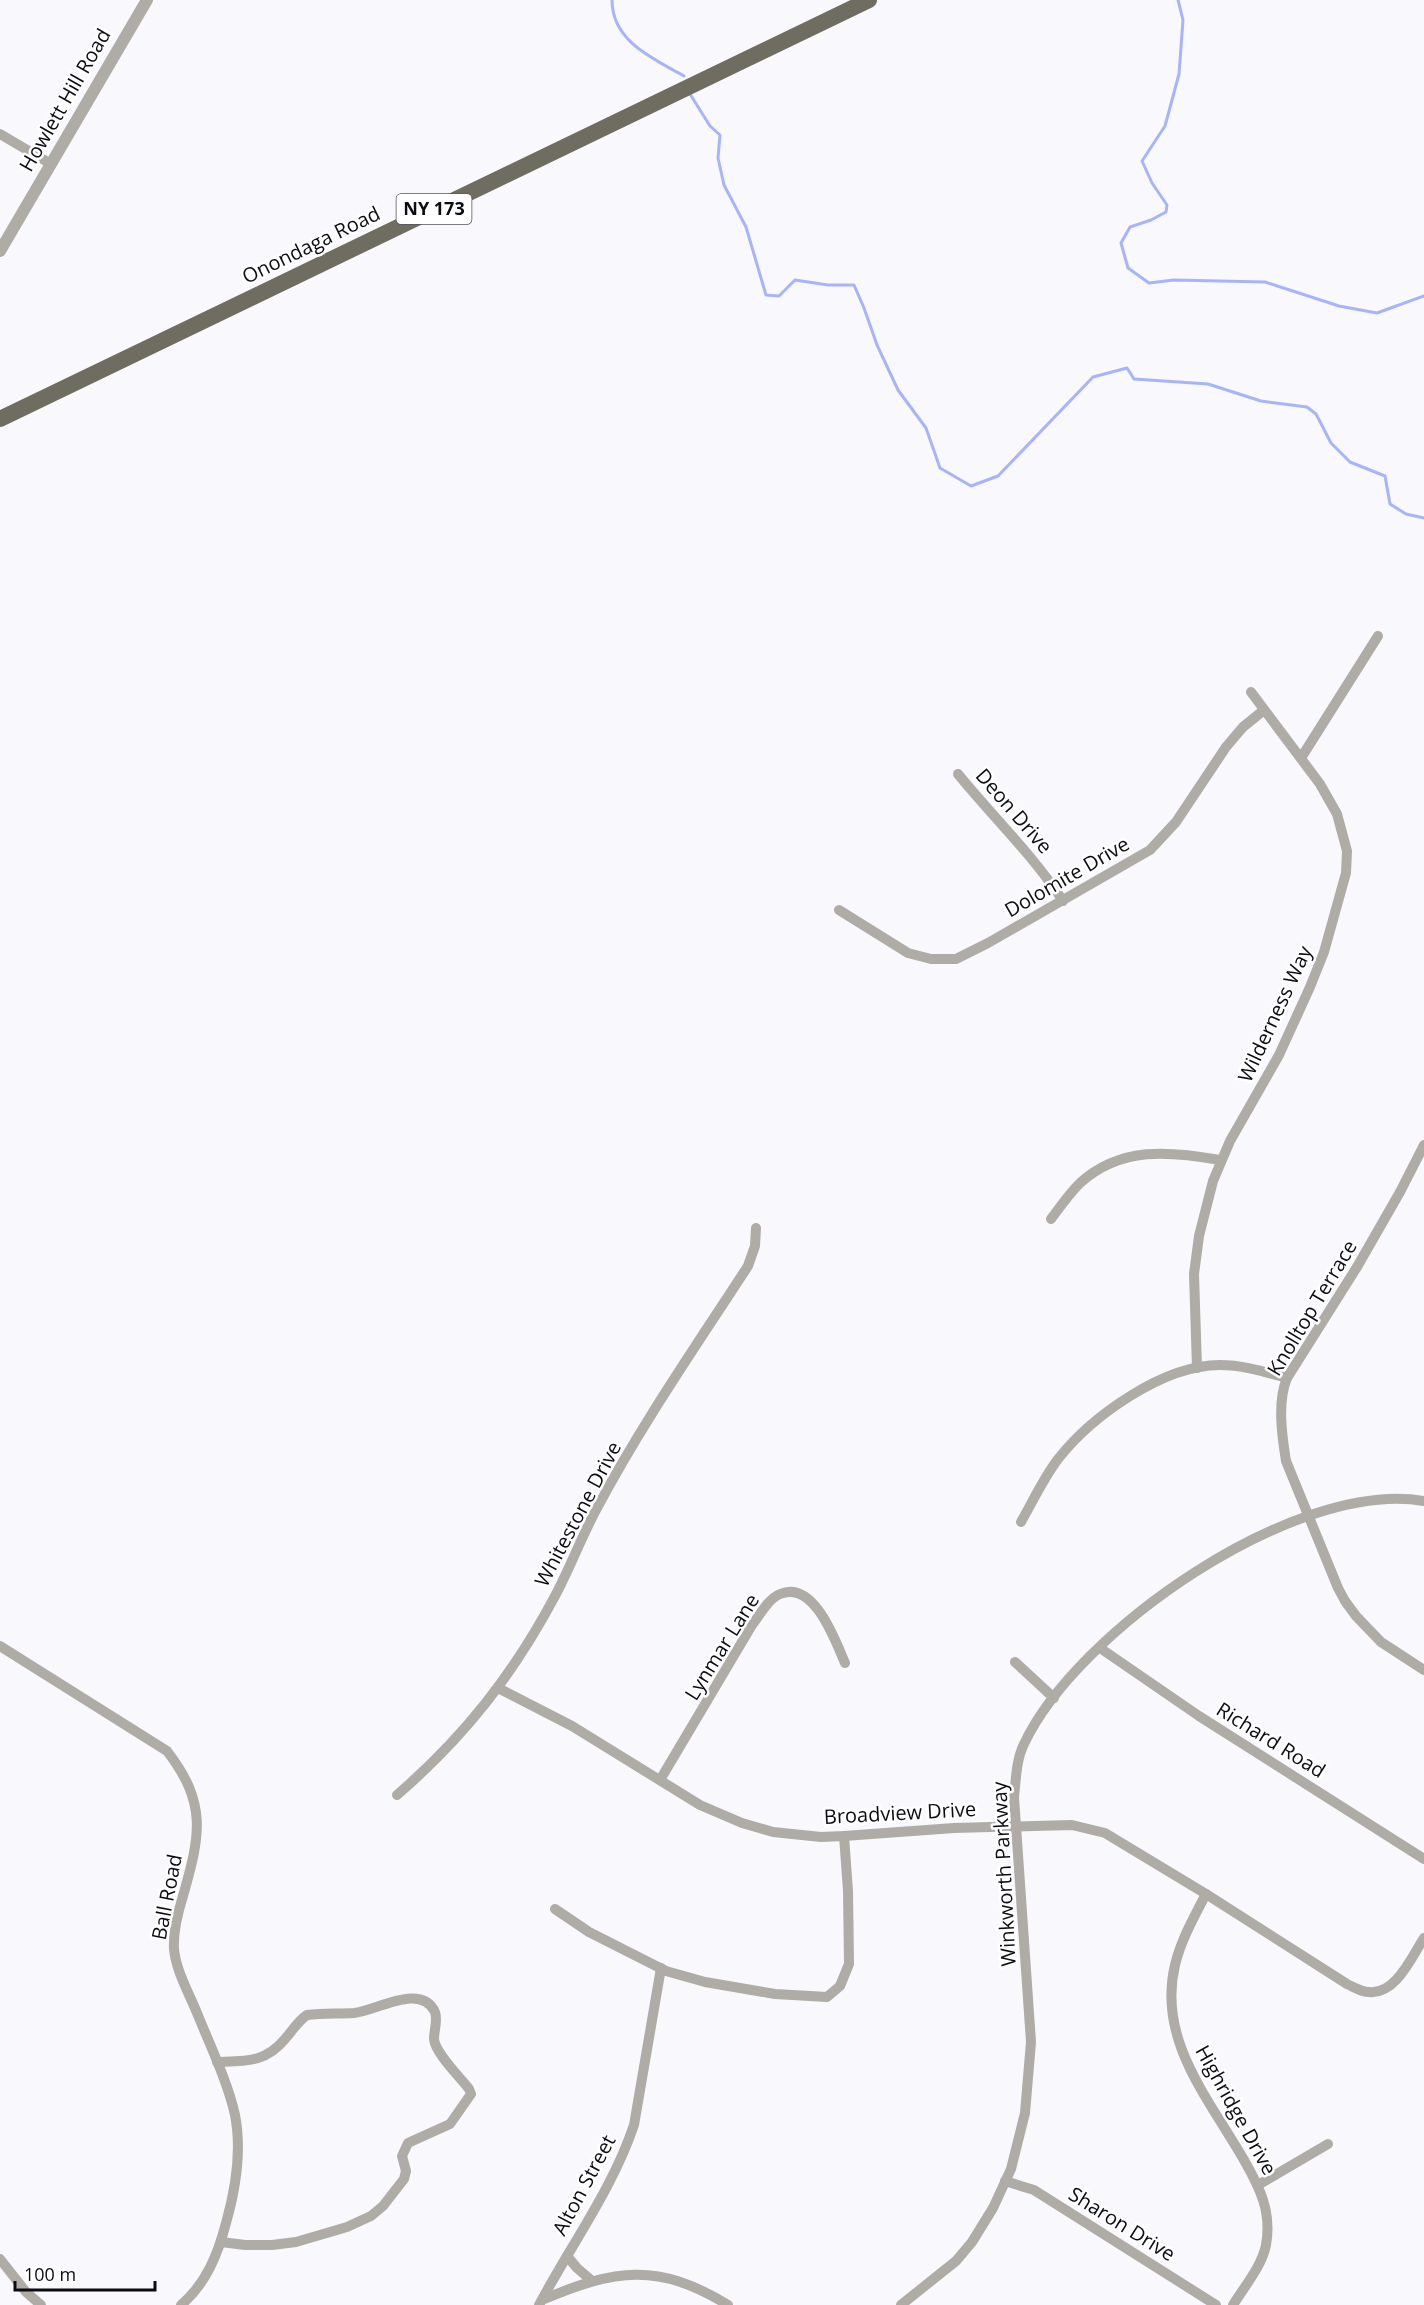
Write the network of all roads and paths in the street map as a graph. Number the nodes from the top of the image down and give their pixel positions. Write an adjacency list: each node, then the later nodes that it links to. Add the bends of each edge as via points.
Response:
1 (147, 0): 4 (street, Howlett Hill Road)
2 (868, 0): 6 (main road, Onondaga Road / NY 173)
3 (0, 134): 4 (street)
4 (51, 164): 5 (street, Howlett Hill Road)
5 (0, 251)
6 (0, 419)
7 (1378, 636): 10 (street)
8 (1251, 693): 9 (street, Wilderness Way)
9 (1264, 710): 10 (street, Wilderness Way); 12 (street, Dolomite Drive, via 1226,747 1162,838 1141,855)
10 (1300, 759): 15 (street, Wilderness Way, via 1337,814 1347,851 1346,873 1310,987 1279,1054)
11 (958, 774): 12 (street, Deon Drive, via 1021,843)
12 (1063, 901): 13 (street, Dolomite Drive, via 988,943 946,960 908,953)
13 (839, 910)
14 (1424, 1144): 19 (street, Knolltop Terrace, via 1357,1267)
15 (1221, 1160): 16 (street, via 1165,1152 1122,1158 1081,1182); 18 (street, Wilderness Way, via 1196,1255)
16 (1051, 1219)
17 (756, 1228): 28 (street, Whitestone Drive, via 748,1266 657,1406 596,1510 554,1598)
18 (1197, 1368): 19 (street, via 1237,1366); 22 (street, via 1158,1382 1097,1419 1046,1476)
19 (1287, 1378): 21 (street, Knolltop Terrace, via 1282,1398 1283,1442 1292,1477)
20 (1424, 1502): 21 (street, Winkworth Parkway, via 1359,1502)
21 (1310, 1515): 24 (street, Winkworth Parkway, via 1265,1532 1174,1586 1143,1608); 27 (street, Knolltop Terrace, via 1338,1588 1356,1616 1381,1642)
22 (1021, 1522)
23 (0, 1646): 39 (street, Ball Road, via 167,1751 193,1793 197,1836 174,1946)
24 (1100, 1648): 29 (street, Winkworth Parkway); 34 (street, Richard Road)
25 (1015, 1662): 29 (street)
26 (844, 1663): 30 (street, Lynmar Lane, via 834,1637 811,1600 791,1592 780,1594 752,1625)
27 (1424, 1670)
28 (498, 1688): 30 (street, Broadview Drive, via 572,1726); 31 (street, Whitestone Drive, via 429,1767)
29 (1054, 1698): 32 (street, Winkworth Parkway, via 1022,1746 1014,1797)
30 (660, 1780): 33 (street, Broadview Drive, via 700,1805 742,1823 773,1832)
31 (397, 1794)
32 (1015, 1826): 33 (street, Broadview Drive); 35 (street, Broadview Drive, via 1072,1825 1105,1833); 41 (street, Winkworth Parkway, via 1031,2042 1025,2113)
33 (844, 1836): 38 (street, via 849,1964 834,1993 815,1998 775,1994 705,1982)
34 (1424, 1859)
35 (1206, 1894): 37 (street, Broadview Drive, via 1347,1984 1370,1993 1381,1991 1397,1979); 42 (street, Highridge Drive, via 1175,1965 1171,1989 1173,2019 1186,2064)
36 (555, 1909): 38 (street, via 589,1932)
37 (1424, 1938)
38 (661, 1968): 44 (street, Alton Street, via 634,2126 609,2187)
39 (217, 2062): 43 (street, Ball Road, via 235,2115 238,2160); 43 (street, via 267,2056 307,2015 356,2013 409,1998 431,2005 436,2016 437,2050 471,2094 450,2124 408,2144 402,2156 404,2179 383,2206 365,2218 296,2241 272,2245)
40 (1328, 2144): 42 (street)
41 (1005, 2181): 51 (street, Winkworth Parkway, via 972,2242 956,2261); 52 (street, Sharon Drive, via 1034,2190)
42 (1258, 2185): 53 (street, Highridge Drive, via 1267,2211 1265,2248)
43 (221, 2242): 49 (street, Ball Road, via 200,2284)
44 (567, 2256): 46 (street); 47 (street, Alton Street)
45 (0, 2259): 48 (street)
46 (591, 2280): 47 (street); 50 (street, via 659,2275 706,2291)
47 (541, 2302)
48 (41, 2305)
49 (181, 2305)
50 (728, 2305)
51 (901, 2305)
52 (1216, 2305)
53 (1233, 2305)

